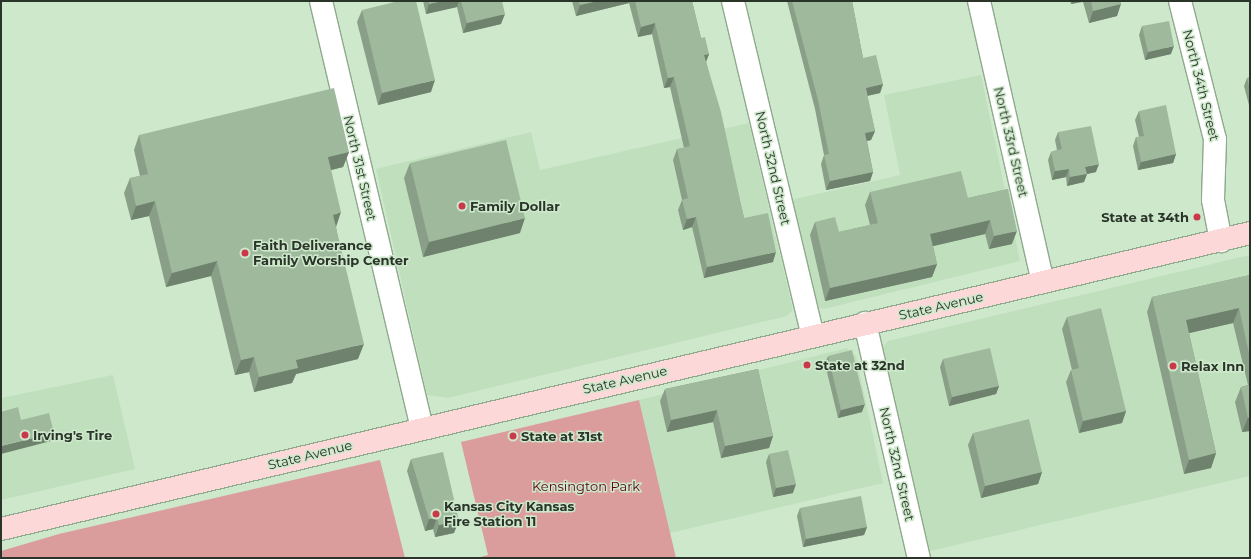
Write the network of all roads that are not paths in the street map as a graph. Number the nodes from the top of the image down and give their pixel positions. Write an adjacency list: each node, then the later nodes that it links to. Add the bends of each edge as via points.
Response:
1 (321, 1): 10 (street, North 31st Street)
2 (733, 1): 9 (street, North 32nd Street)
3 (978, 1): 7 (street, North 33rd Street)
4 (1180, 1): 6 (street, North 34th Street, via 1215,139 1213,200)
5 (1250, 234): 6 (main road, State Avenue)
6 (1221, 241): 7 (main road, State Avenue)
7 (1043, 282): 8 (main road, State Avenue)
8 (865, 323): 9 (main road, State Avenue); 12 (street, North 32nd Street)
9 (813, 336): 10 (main road, State Avenue)
10 (422, 428): 11 (main road, State Avenue)
11 (1, 529)
12 (918, 558)

